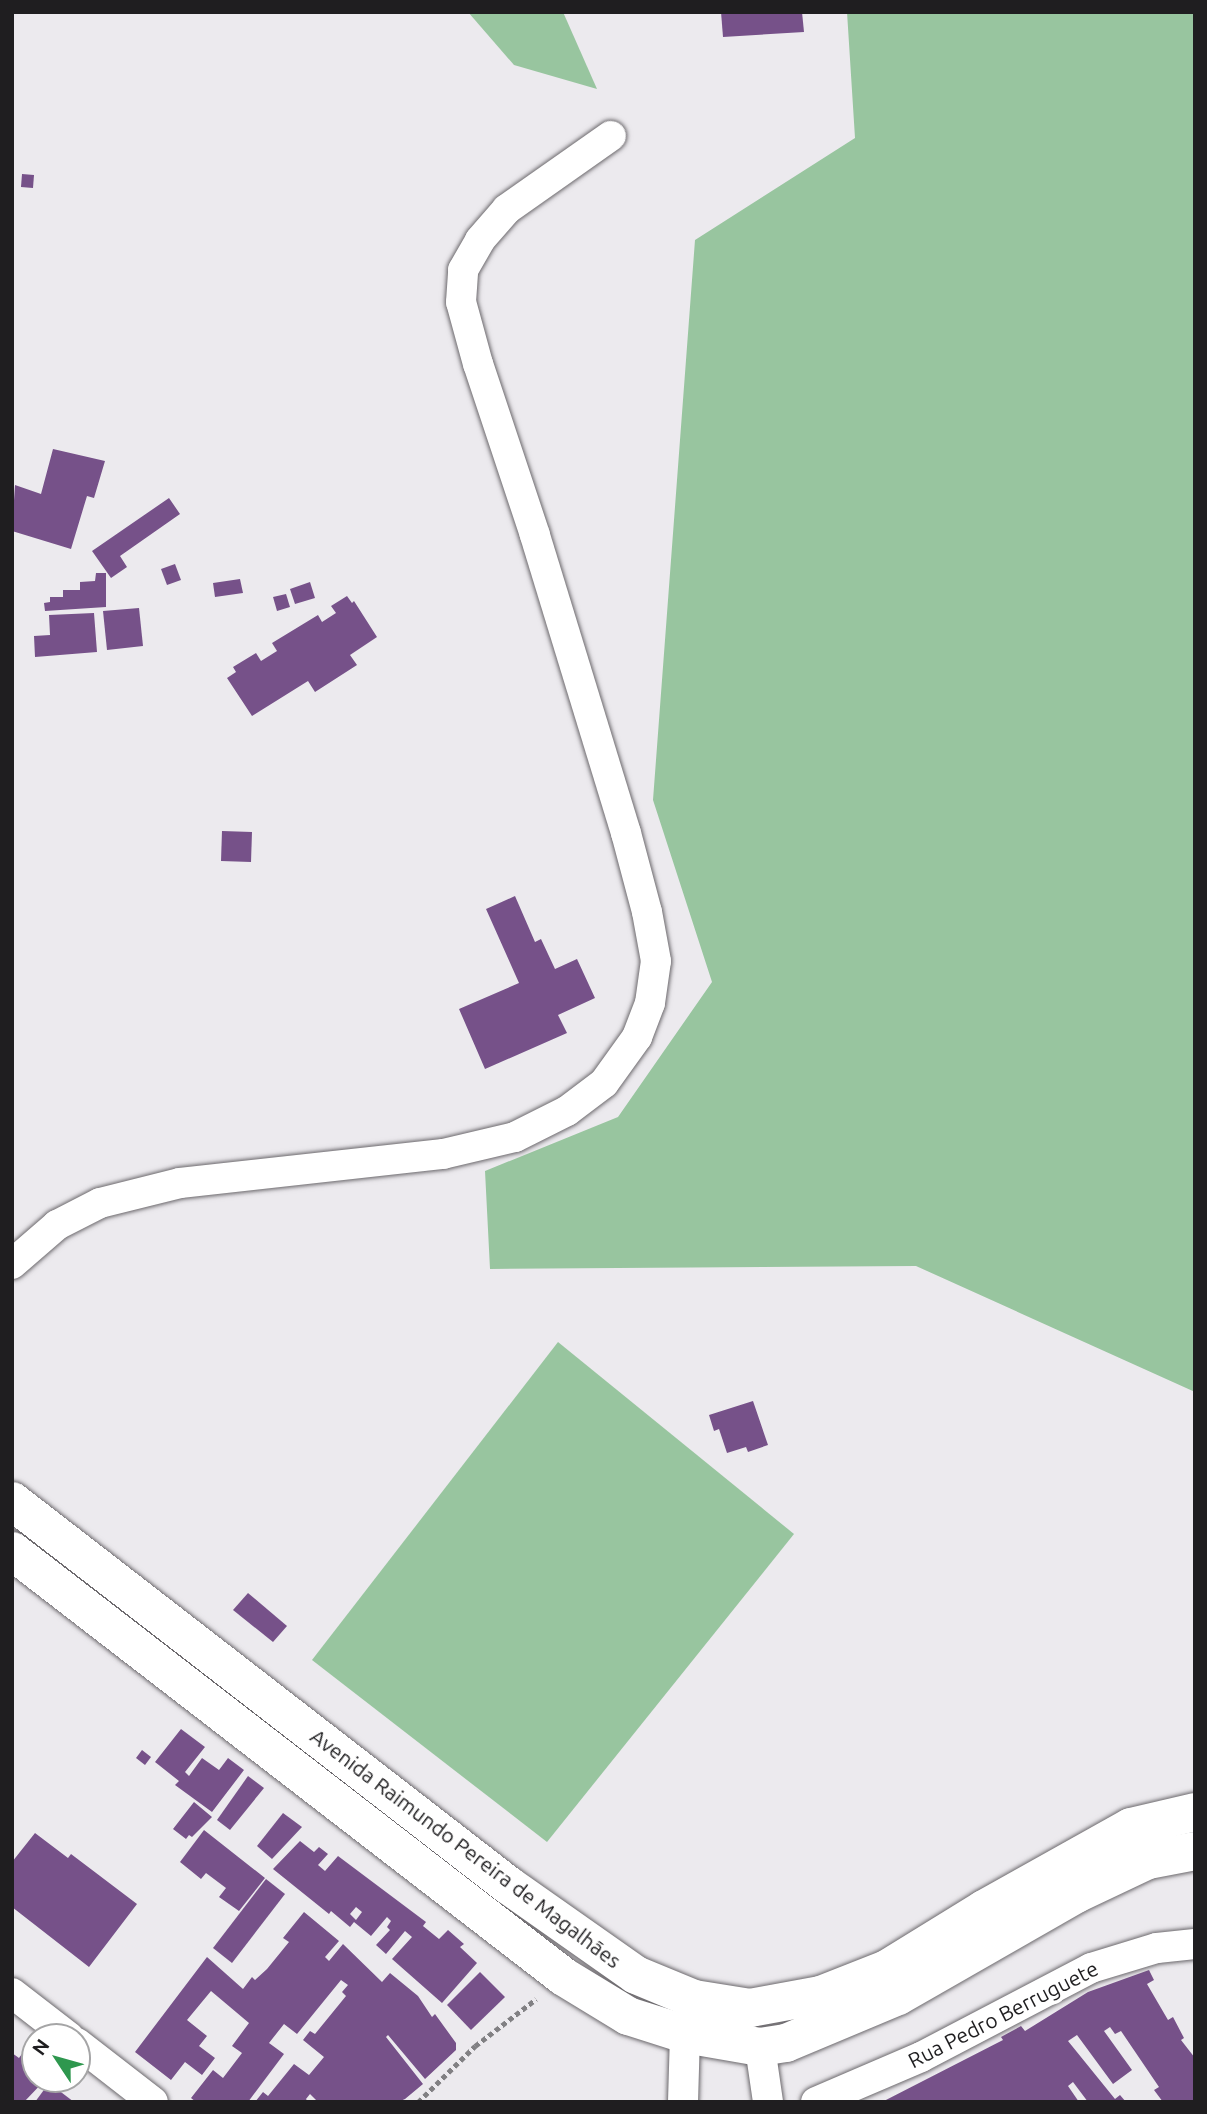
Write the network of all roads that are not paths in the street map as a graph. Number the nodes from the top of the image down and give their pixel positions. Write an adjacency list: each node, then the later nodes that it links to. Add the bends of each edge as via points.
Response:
1 (611, 136): 2 (street, via 507,209 480,240 463,270 461,302 647,912 656,961 650,1003 636,1037 604,1083 567,1111 515,1137 443,1154 180,1183 100,1203 57,1225)
2 (12, 1264)
3 (12, 1501): 9 (main road, Avenida Raimundo Pereira de Magalhães, via 509,1885)
4 (12, 1551): 13 (main road, Avenida Raimundo Pereira de Magalhães, via 564,1977 628,2016)
5 (1195, 1812): 8 (main road, Avenida Raimundo Pereira de Magalhães, via 1131,1827)
6 (1195, 1851): 14 (main road, Avenida Raimundo Pereira de Magalhães, via 1148,1860 1076,1894 898,1996 786,2043)
7 (1195, 1944): 19 (street, Rua Pedro Berruguete, via 1157,1948 1091,1968 921,2057)
8 (887, 1969): 9 (main road, Avenida Raimundo Pereira de Magalhães, via 821,1995 750,2008 694,1999); 11 (main road, via 845,1998 791,2018 755,2024)
9 (636, 1975): 11 (main road, via 648,1988)
10 (12, 1993): 12 (street)
11 (724, 2021): 13 (main road, via 696,2021); 14 (main road, via 746,2028)
12 (51, 2023)
13 (685, 2034): 14 (main road, Avenida Raimundo Pereira de Magalhães); 17 (street)
14 (760, 2048): 18 (street)
15 (91, 2054): 16 (street)
16 (153, 2102)
17 (683, 2102)
18 (768, 2102)
19 (816, 2102)

